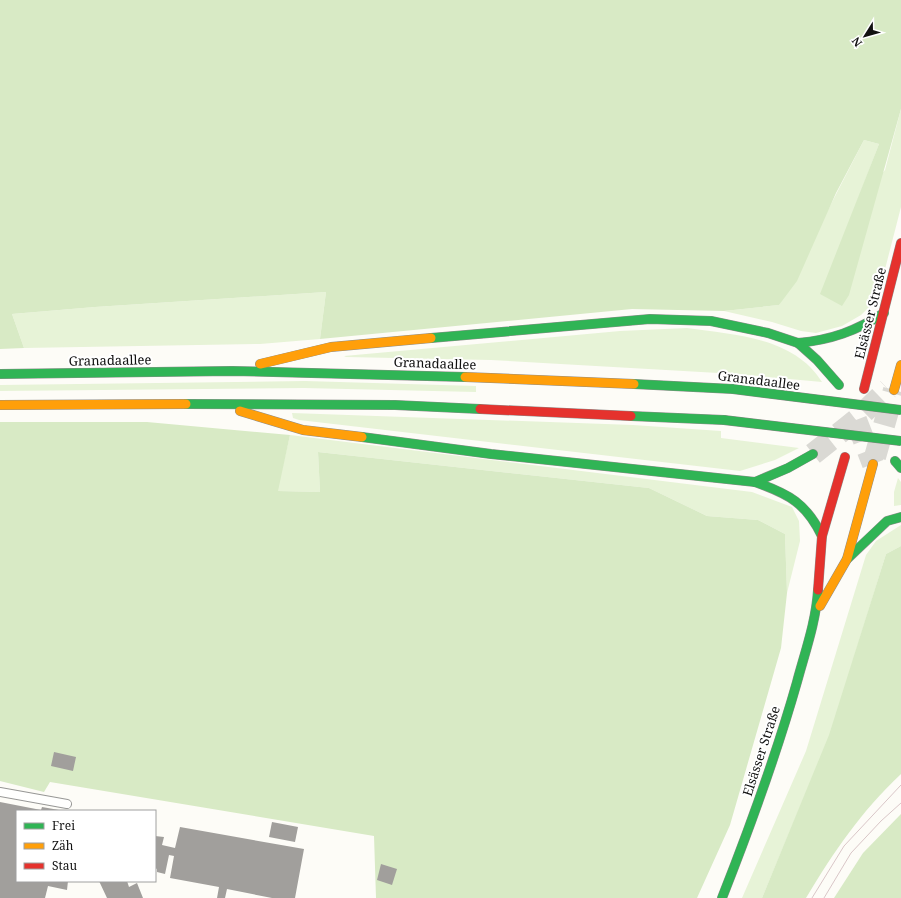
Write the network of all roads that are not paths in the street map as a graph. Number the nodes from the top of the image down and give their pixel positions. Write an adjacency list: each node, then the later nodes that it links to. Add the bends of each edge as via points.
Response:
1 (901, 243): 2 (main road, Elsässer Straße)
2 (884, 313): 3 (main road, via 849,334 824,341); 8 (main road, Elsässer Straße)
3 (798, 343): 5 (main road, via 768,333 711,321 650,320 331,347); 7 (main road)
4 (901, 365): 9 (main road)
5 (232, 371): 6 (main road, Granadaallee); 12 (main road, Granadaallee, bridge, via 470,377 733,389)
6 (0, 374)
7 (839, 385)
8 (864, 389)
9 (891, 390)
10 (216, 404): 11 (main road); 13 (main road, bridge, via 476,408 724,420); 17 (main road, via 303,430 491,454)
11 (0, 405)
12 (901, 410)
13 (901, 441)
14 (813, 454): 17 (main road)
15 (845, 457): 19 (main road, Elsässer Straße)
16 (873, 464): 20 (main road, Elsässer Straße)
17 (755, 482): 19 (main road, via 785,492 806,508)
18 (901, 517): 20 (main road, via 887,521)
19 (822, 536): 21 (main road, Elsässer Straße)
20 (847, 559): 21 (main road, Elsässer Straße)
21 (817, 610): 24 (main road, Elsässer Straße, via 786,719 752,823)
22 (0, 792): 23 (lane)
23 (67, 804)
24 (722, 898)

